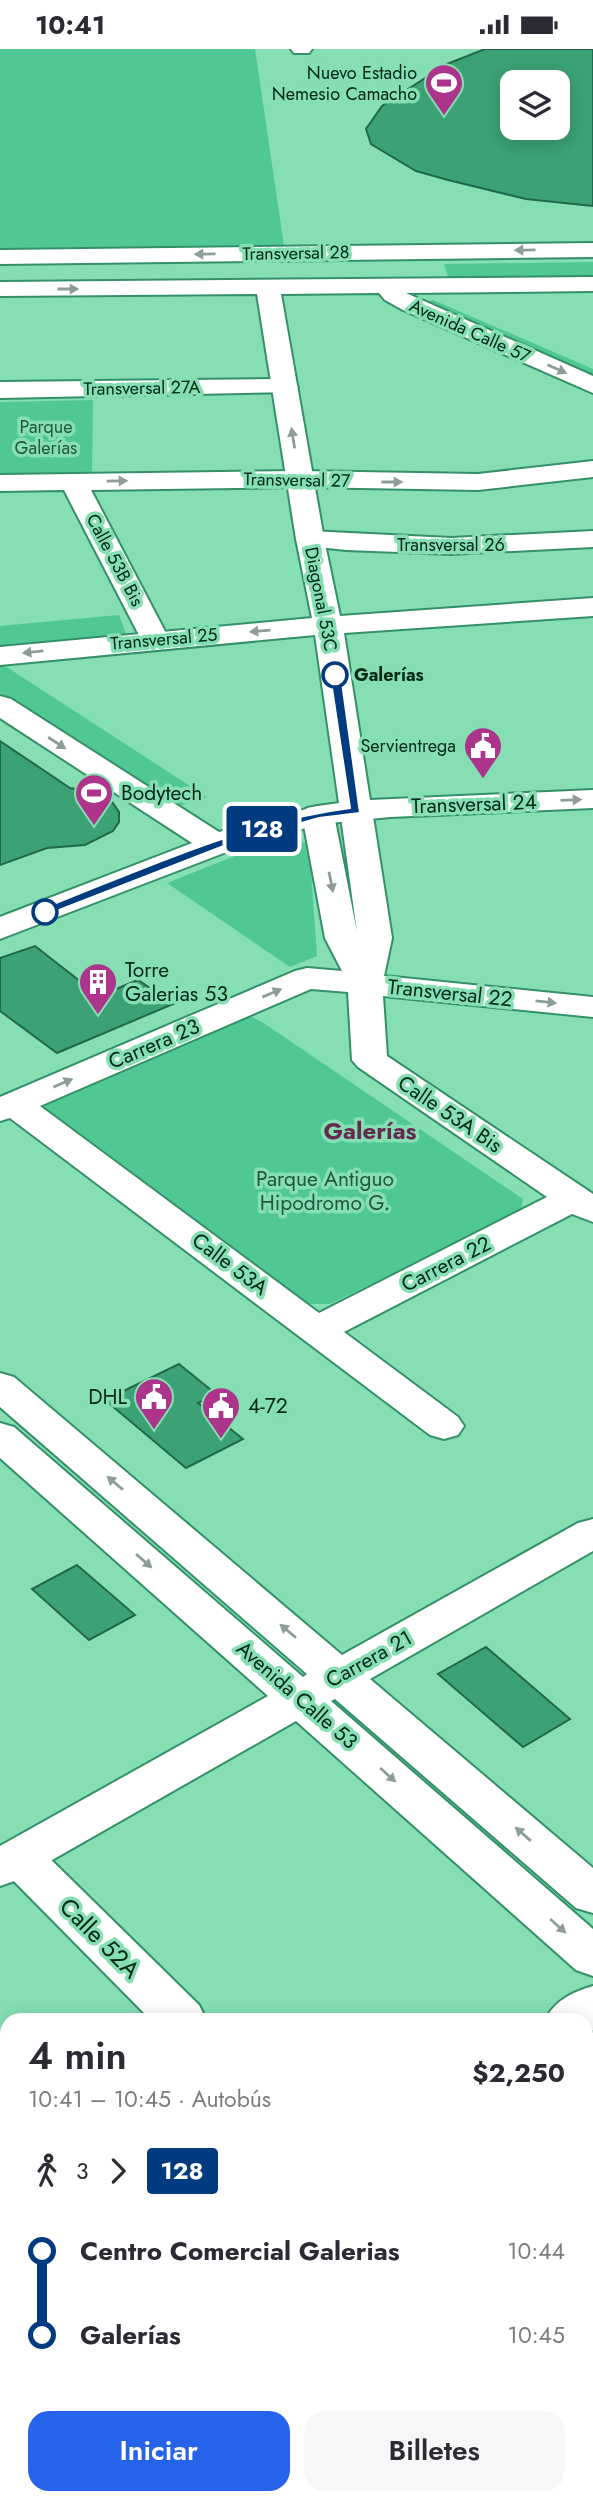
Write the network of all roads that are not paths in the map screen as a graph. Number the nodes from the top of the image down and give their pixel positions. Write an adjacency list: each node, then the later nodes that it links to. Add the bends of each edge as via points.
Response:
1 (593, 250): 3 (street, Transversal 28, one-way to 3)
2 (371, 252): 3 (street, Transversal 28); 4 (street, Transversal 28, one-way to 4); 6 (street, Avenida Calle 57)
3 (405, 252): 7 (street, Avenida Calle 57)
4 (0, 257)
5 (593, 284): 7 (street, Transversal 28)
6 (386, 286): 7 (street, Transversal 28); 8 (street, Transversal 28); 11 (street, Avenida Calle 57, one-way to 11, via 411,305)
7 (424, 286): 10 (street, Avenida Calle 57)
8 (268, 288): 9 (street, Transversal 28, one-way to 8); 12 (street, Diagonal 53C)
9 (0, 289)
10 (593, 361)
11 (593, 385)
12 (285, 387): 13 (street, Transversal 27A); 15 (street, Diagonal 53C, one-way to 12)
13 (0, 390)
14 (593, 469): 15 (street, Transversal 27, one-way to 14, via 478,482)
15 (300, 479): 16 (street, Transversal 27, one-way to 15); 19 (street, Diagonal 53C)
16 (73, 481): 17 (street, Transversal 27); 23 (street, Calle 53B Bis)
17 (0, 483)
18 (593, 539): 19 (street, Transversal 26, via 470,547)
19 (310, 540): 22 (street, Diagonal 53C)
20 (593, 607): 22 (street, Transversal 25)
21 (593, 623): 22 (street, Transversal 25)
22 (328, 625): 23 (street, Transversal 25, one-way to 23); 27 (street, Diagonal 53C)
23 (155, 639): 24 (street, Transversal 25, one-way to 24)
24 (0, 656)
25 (0, 705): 29 (street, one-way to 29)
26 (593, 799): 27 (street, Transversal 24, one-way to 26)
27 (356, 810): 28 (street, Transversal 24); 32 (street, Diagonal 53C, via 375,939)
28 (318, 815): 29 (street, Transversal 24); 32 (street, one-way to 32, via 342,939)
29 (216, 845): 30 (street, Transversal 24)
30 (0, 929)
31 (307, 978): 32 (street, Transversal 22); 34 (street, Carrera 23, one-way to 31)
32 (365, 984): 33 (street, Transversal 22, one-way to 33); 35 (street, Calle 53A Bis, via 370,1060)
33 (593, 1007)
34 (7, 1107): 36 (street, Calle 53A)
35 (584, 1205): 36 (street, Carrera 22)
36 (317, 1330): 38 (street, Calle 53A)
37 (0, 1386): 41 (street, Avenida Calle 53, one-way to 37)
38 (444, 1426)
39 (0, 1436): 42 (street, Avenida Calle 53, one-way to 42)
40 (593, 1533): 41 (street, Carrera 21)
41 (340, 1675): 42 (street, Carrera 21); 44 (street, Avenida Calle 53, one-way to 41)
42 (300, 1698): 43 (street, Carrera 21); 45 (street, Avenida Calle 53, one-way to 45)
43 (10, 1863): 46 (street, Calle 52A)
44 (593, 1895)
45 (593, 1957)
46 (174, 2013)

